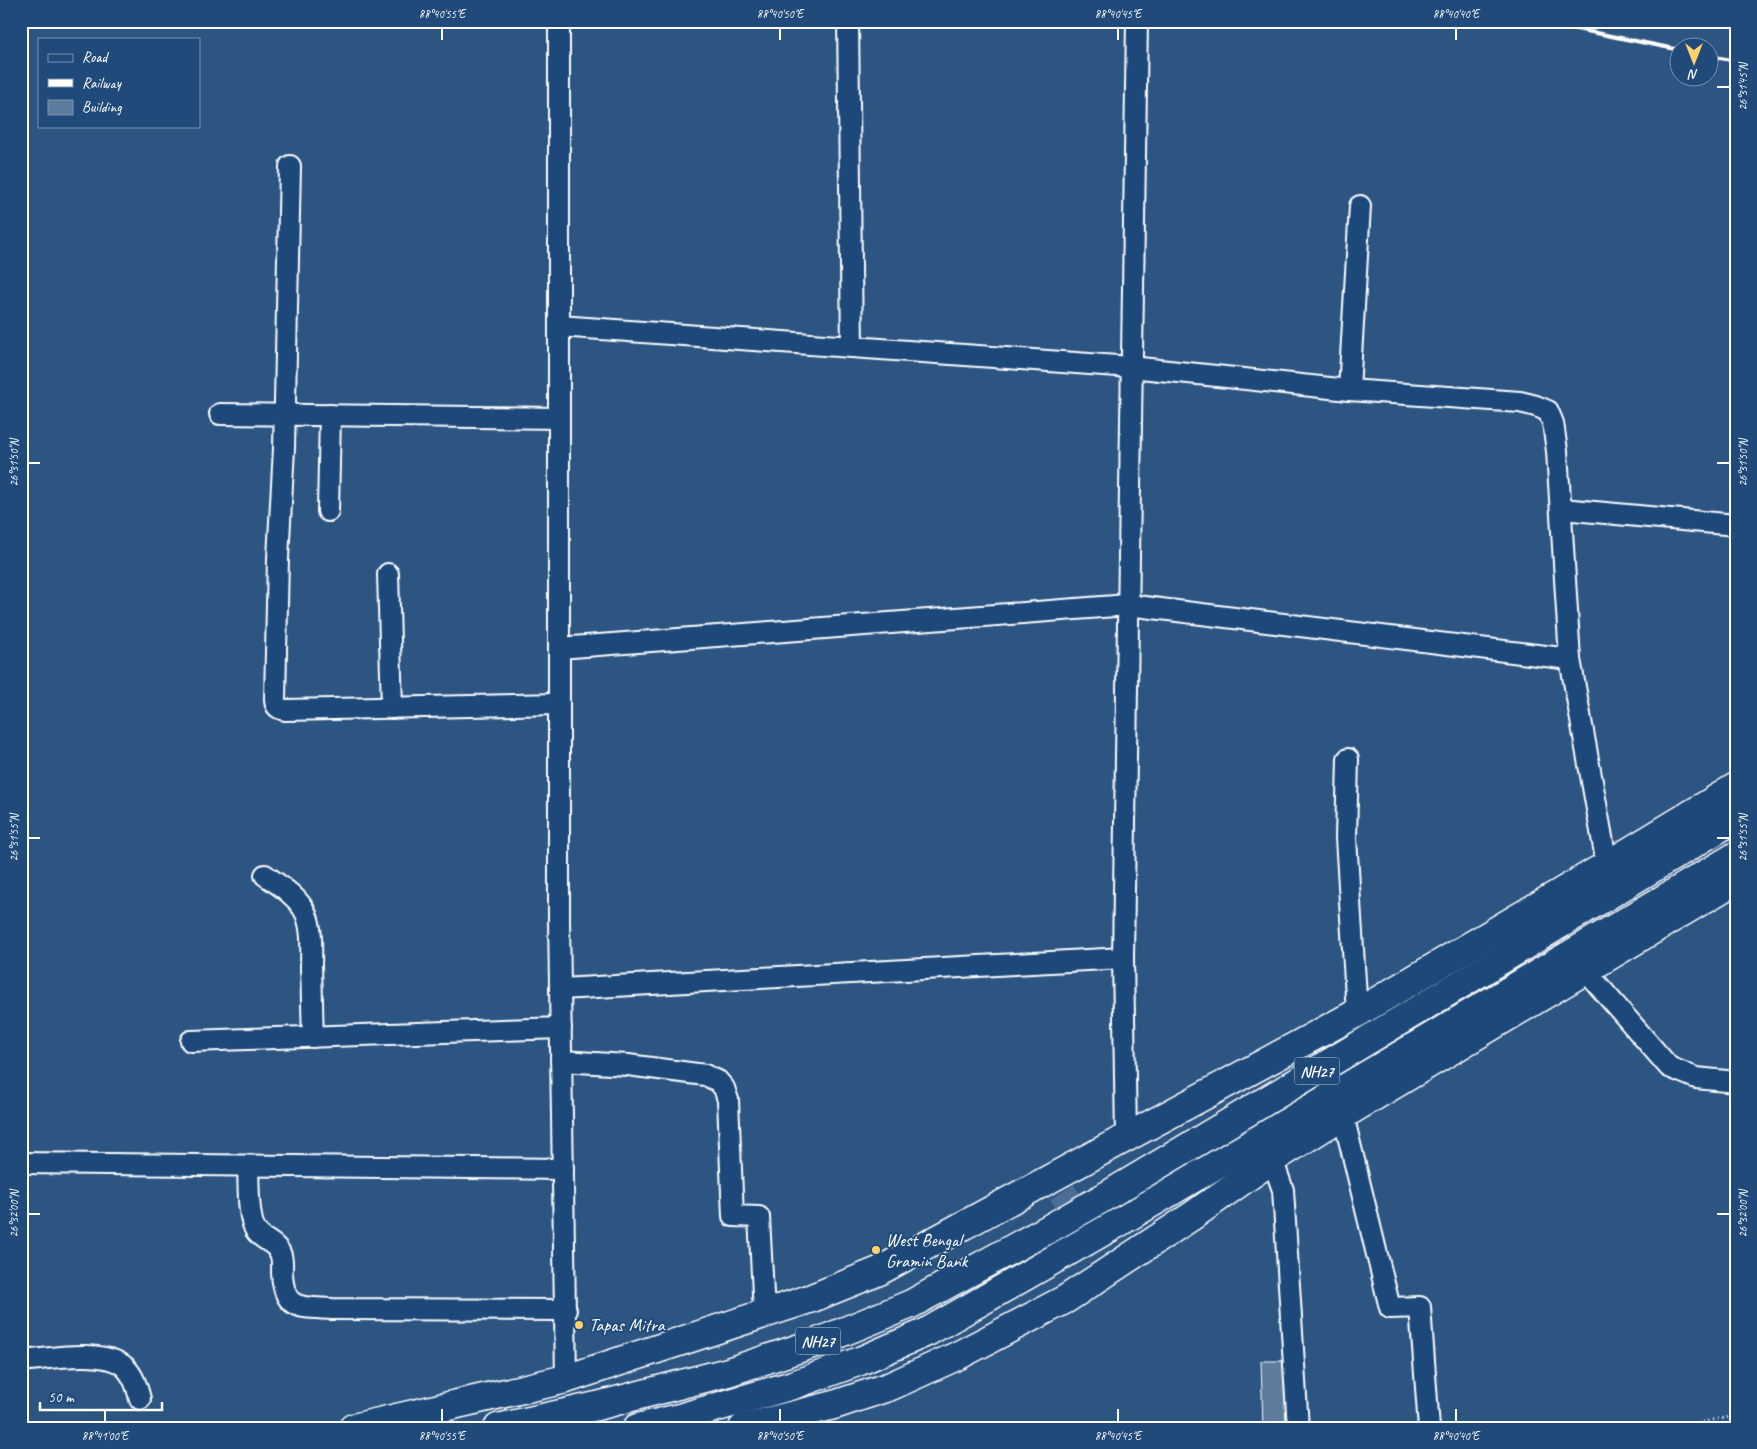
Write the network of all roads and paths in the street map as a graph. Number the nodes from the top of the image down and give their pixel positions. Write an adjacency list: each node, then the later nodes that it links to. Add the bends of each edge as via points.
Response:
1 (559, 21): 6 (street)
2 (848, 21): 7 (street)
3 (1137, 21): 8 (street)
4 (290, 166): 11 (street)
5 (1360, 206): 9 (street)
6 (559, 326): 7 (street); 13 (street)
7 (852, 347): 8 (street)
8 (1131, 367): 9 (street); 18 (street)
9 (1349, 390): 14 (street, via 1520,402 1548,411 1556,442)
10 (220, 414): 11 (street)
11 (284, 415): 12 (street); 22 (street, via 275,702 286,710)
12 (330, 416): 13 (street); 15 (street)
13 (559, 418): 19 (street)
14 (1562, 509): 16 (street); 20 (street)
15 (328, 511)
16 (1736, 524)
17 (388, 574): 22 (street)
18 (1128, 605): 19 (street); 20 (street); 30 (street)
19 (559, 648): 21 (street)
20 (1570, 659): 27 (street)
21 (559, 704): 22 (street); 32 (street)
22 (392, 708)
23 (1348, 759): 33 (street, via 1346,838)
24 (1736, 786): 27 (main road)
25 (1736, 818): 54 (main road, NH27, bridge, via 1052,1228 911,1304 818,1342 728,1372)
26 (1736, 856): 55 (main road, NH27, bridge, via 1118,1223 927,1332 793,1385)
27 (1607, 865): 33 (main road)
28 (265, 875): 35 (street, via 290,894 306,914 310,931)
29 (1736, 880): 31 (main road)
30 (1123, 958): 32 (street); 40 (street)
31 (1585, 970): 38 (street, via 1669,1067 1696,1078); 39 (main road)
32 (560, 989): 34 (street)
33 (1357, 1013): 40 (main road)
34 (561, 1028): 35 (street); 37 (street)
35 (313, 1037): 36 (street)
36 (191, 1042)
37 (561, 1062): 44 (street); 48 (street, via 637,1066 705,1075 724,1088 728,1100 733,1216 759,1217)
38 (1736, 1082)
39 (1343, 1115): 41 (main road); 58 (street, via 1390,1308 1420,1307)
40 (1126, 1136): 48 (main road, via 1058,1184 879,1271)
41 (1270, 1161): 46 (main road); 57 (street, via 1283,1190)
42 (21, 1163): 43 (street)
43 (248, 1166): 44 (street); 47 (street, via 251,1218 255,1230 279,1250 283,1288 287,1299 294,1304 332,1309)
44 (563, 1169): 47 (street)
45 (1095, 1244): 46 (main road)
46 (1111, 1268): 56 (main road, via 1066,1299 891,1386 834,1405)
47 (566, 1310): 50 (street)
48 (764, 1314): 50 (main road)
49 (21, 1361): 51 (street, via 72,1356 111,1360 124,1367 135,1381)
50 (566, 1379): 53 (main road)
51 (140, 1399)
52 (1736, 1416): 59 (path)
53 (353, 1428)
54 (498, 1428)
55 (637, 1428)
56 (743, 1428)
57 (1298, 1428)
58 (1429, 1428)
59 (1678, 1428)

